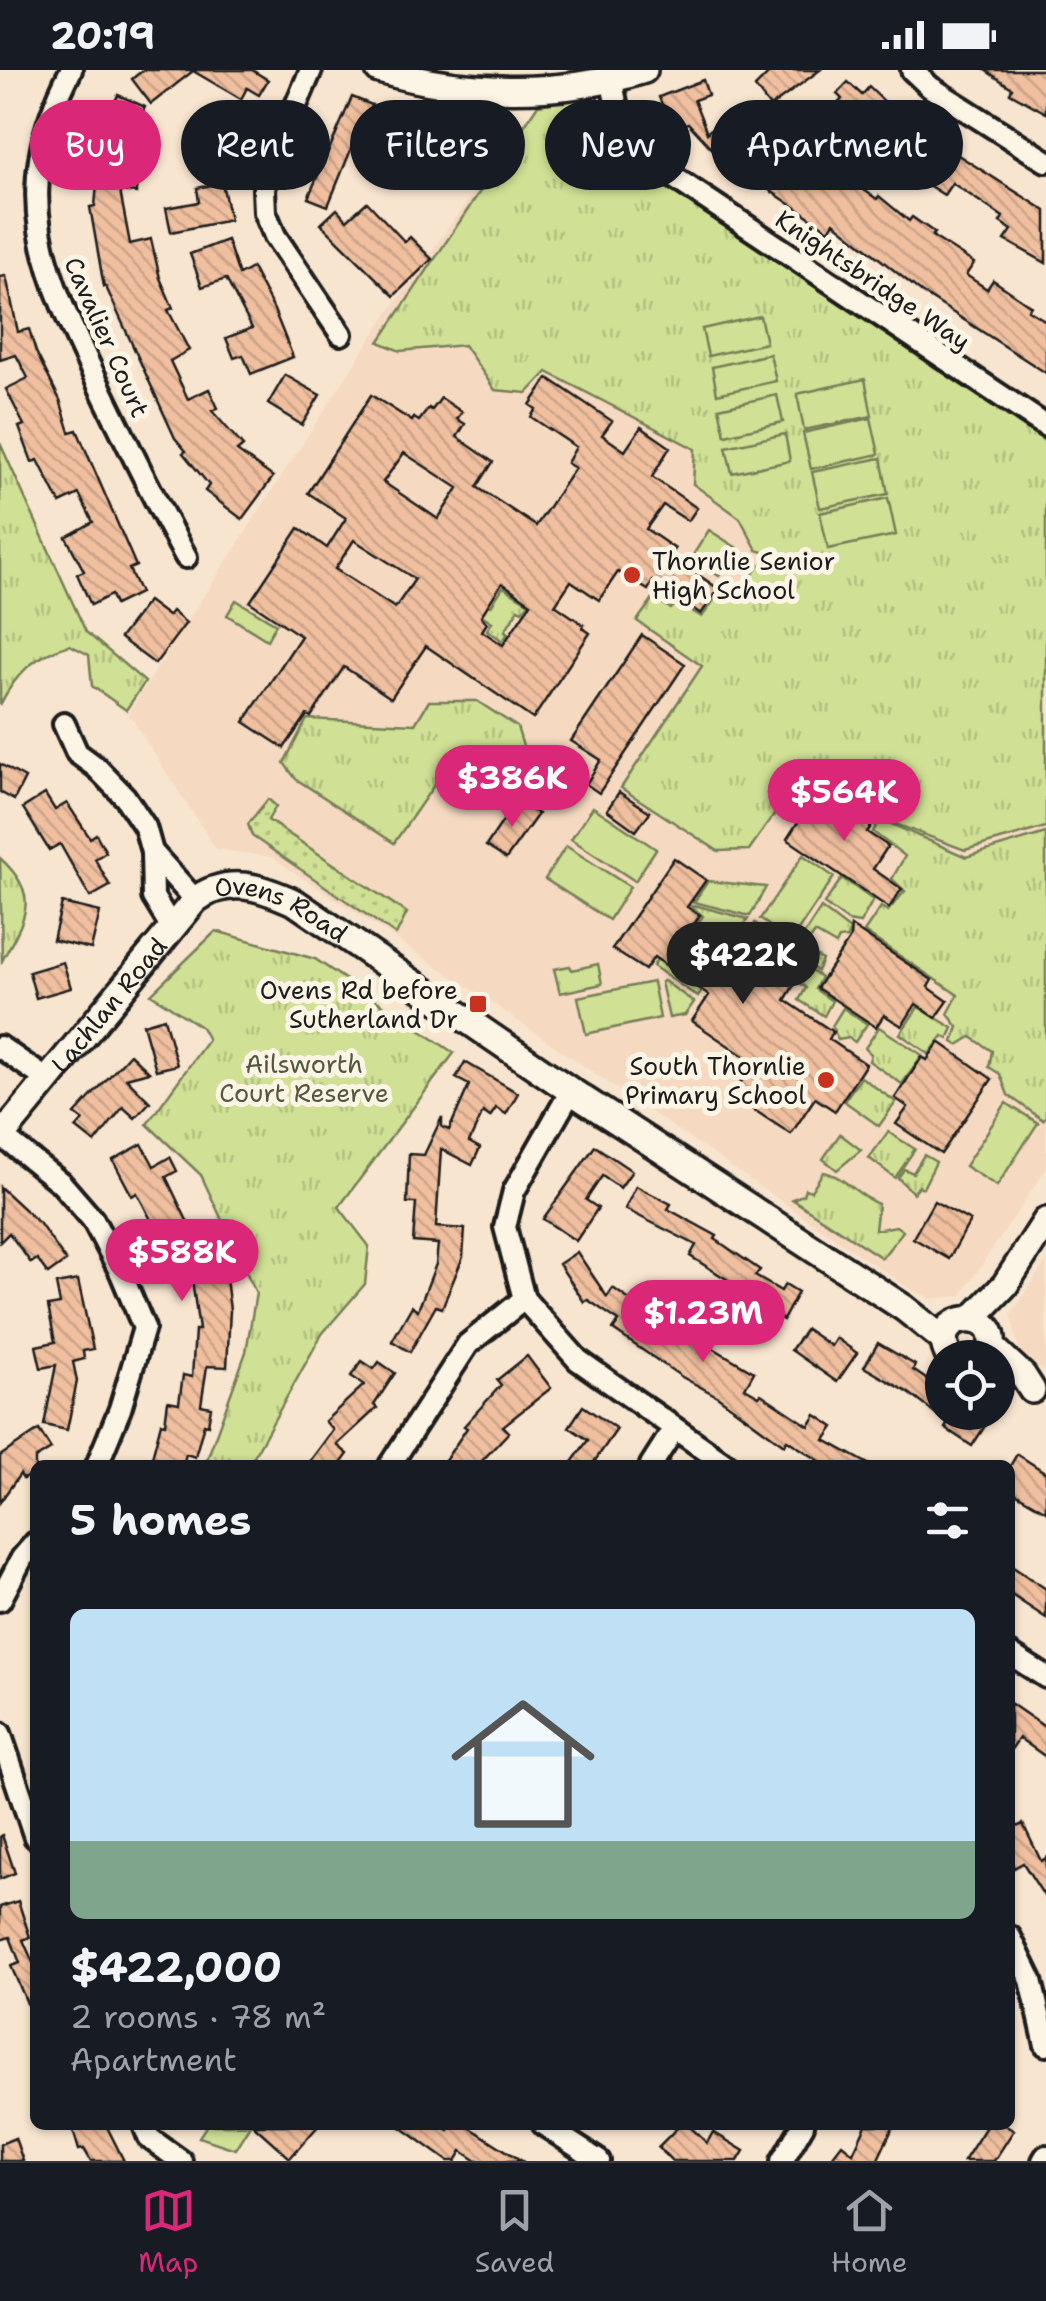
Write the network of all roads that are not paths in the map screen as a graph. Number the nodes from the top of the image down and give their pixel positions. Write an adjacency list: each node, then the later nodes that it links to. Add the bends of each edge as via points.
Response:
1 (71, 70): 10 (street, Cavalier Court, via 52,107 37,173 39,239 57,298)
2 (311, 70): 8 (street, via 270,166 265,212)
3 (380, 70): 6 (street, via 473,89)
4 (644, 70): 6 (street)
5 (912, 70): 7 (street)
6 (612, 80): 9 (street, Knightsbridge Way, via 626,137 648,160)
7 (1046, 160)
8 (341, 334)
9 (1046, 426)
10 (186, 557)
11 (64, 724): 12 (street, Ovens Road, via 78,753 125,798)
12 (152, 852): 13 (street, Ovens Road); 14 (street, Lachlan Road, via 154,897)
13 (195, 900): 14 (street, Lachlan Road); 17 (street, Ovens Road, via 234,884 296,903)
14 (172, 928): 16 (street, Lachlan Road)
15 (0, 1047): 16 (street, Lachlan Road)
16 (46, 1080): 18 (street, Lachlan Road)
17 (572, 1091): 20 (street, via 514,1191 505,1227); 21 (street, Ovens Road, via 904,1308)
18 (1, 1136): 25 (street, via 61,1183 92,1220 144,1328)
19 (1046, 1221): 21 (street)
20 (524, 1299): 24 (street, via 578,1360); 26 (street, via 468,1344)
21 (970, 1339): 23 (street, Ovens Road, via 1024,1376)
22 (1015, 1386): 23 (street, Ovens Road)
23 (1039, 1395)
24 (674, 1429): 27 (street); 28 (street)
25 (99, 1460)
26 (393, 1460)
27 (654, 1460)
28 (720, 1460)
29 (30, 1549): 30 (street)
30 (0, 1600)
31 (1015, 1657): 32 (street)
32 (1046, 1677)
33 (0, 1733): 34 (street)
34 (6, 1777): 35 (street)
35 (30, 1827)
36 (1015, 1947): 37 (street, via 1031,1980)
37 (1046, 2045)
38 (146, 2130): 41 (street)
39 (552, 2130): 42 (street)
40 (800, 2130): 43 (street)
41 (180, 2161)
42 (599, 2161)
43 (782, 2161)

